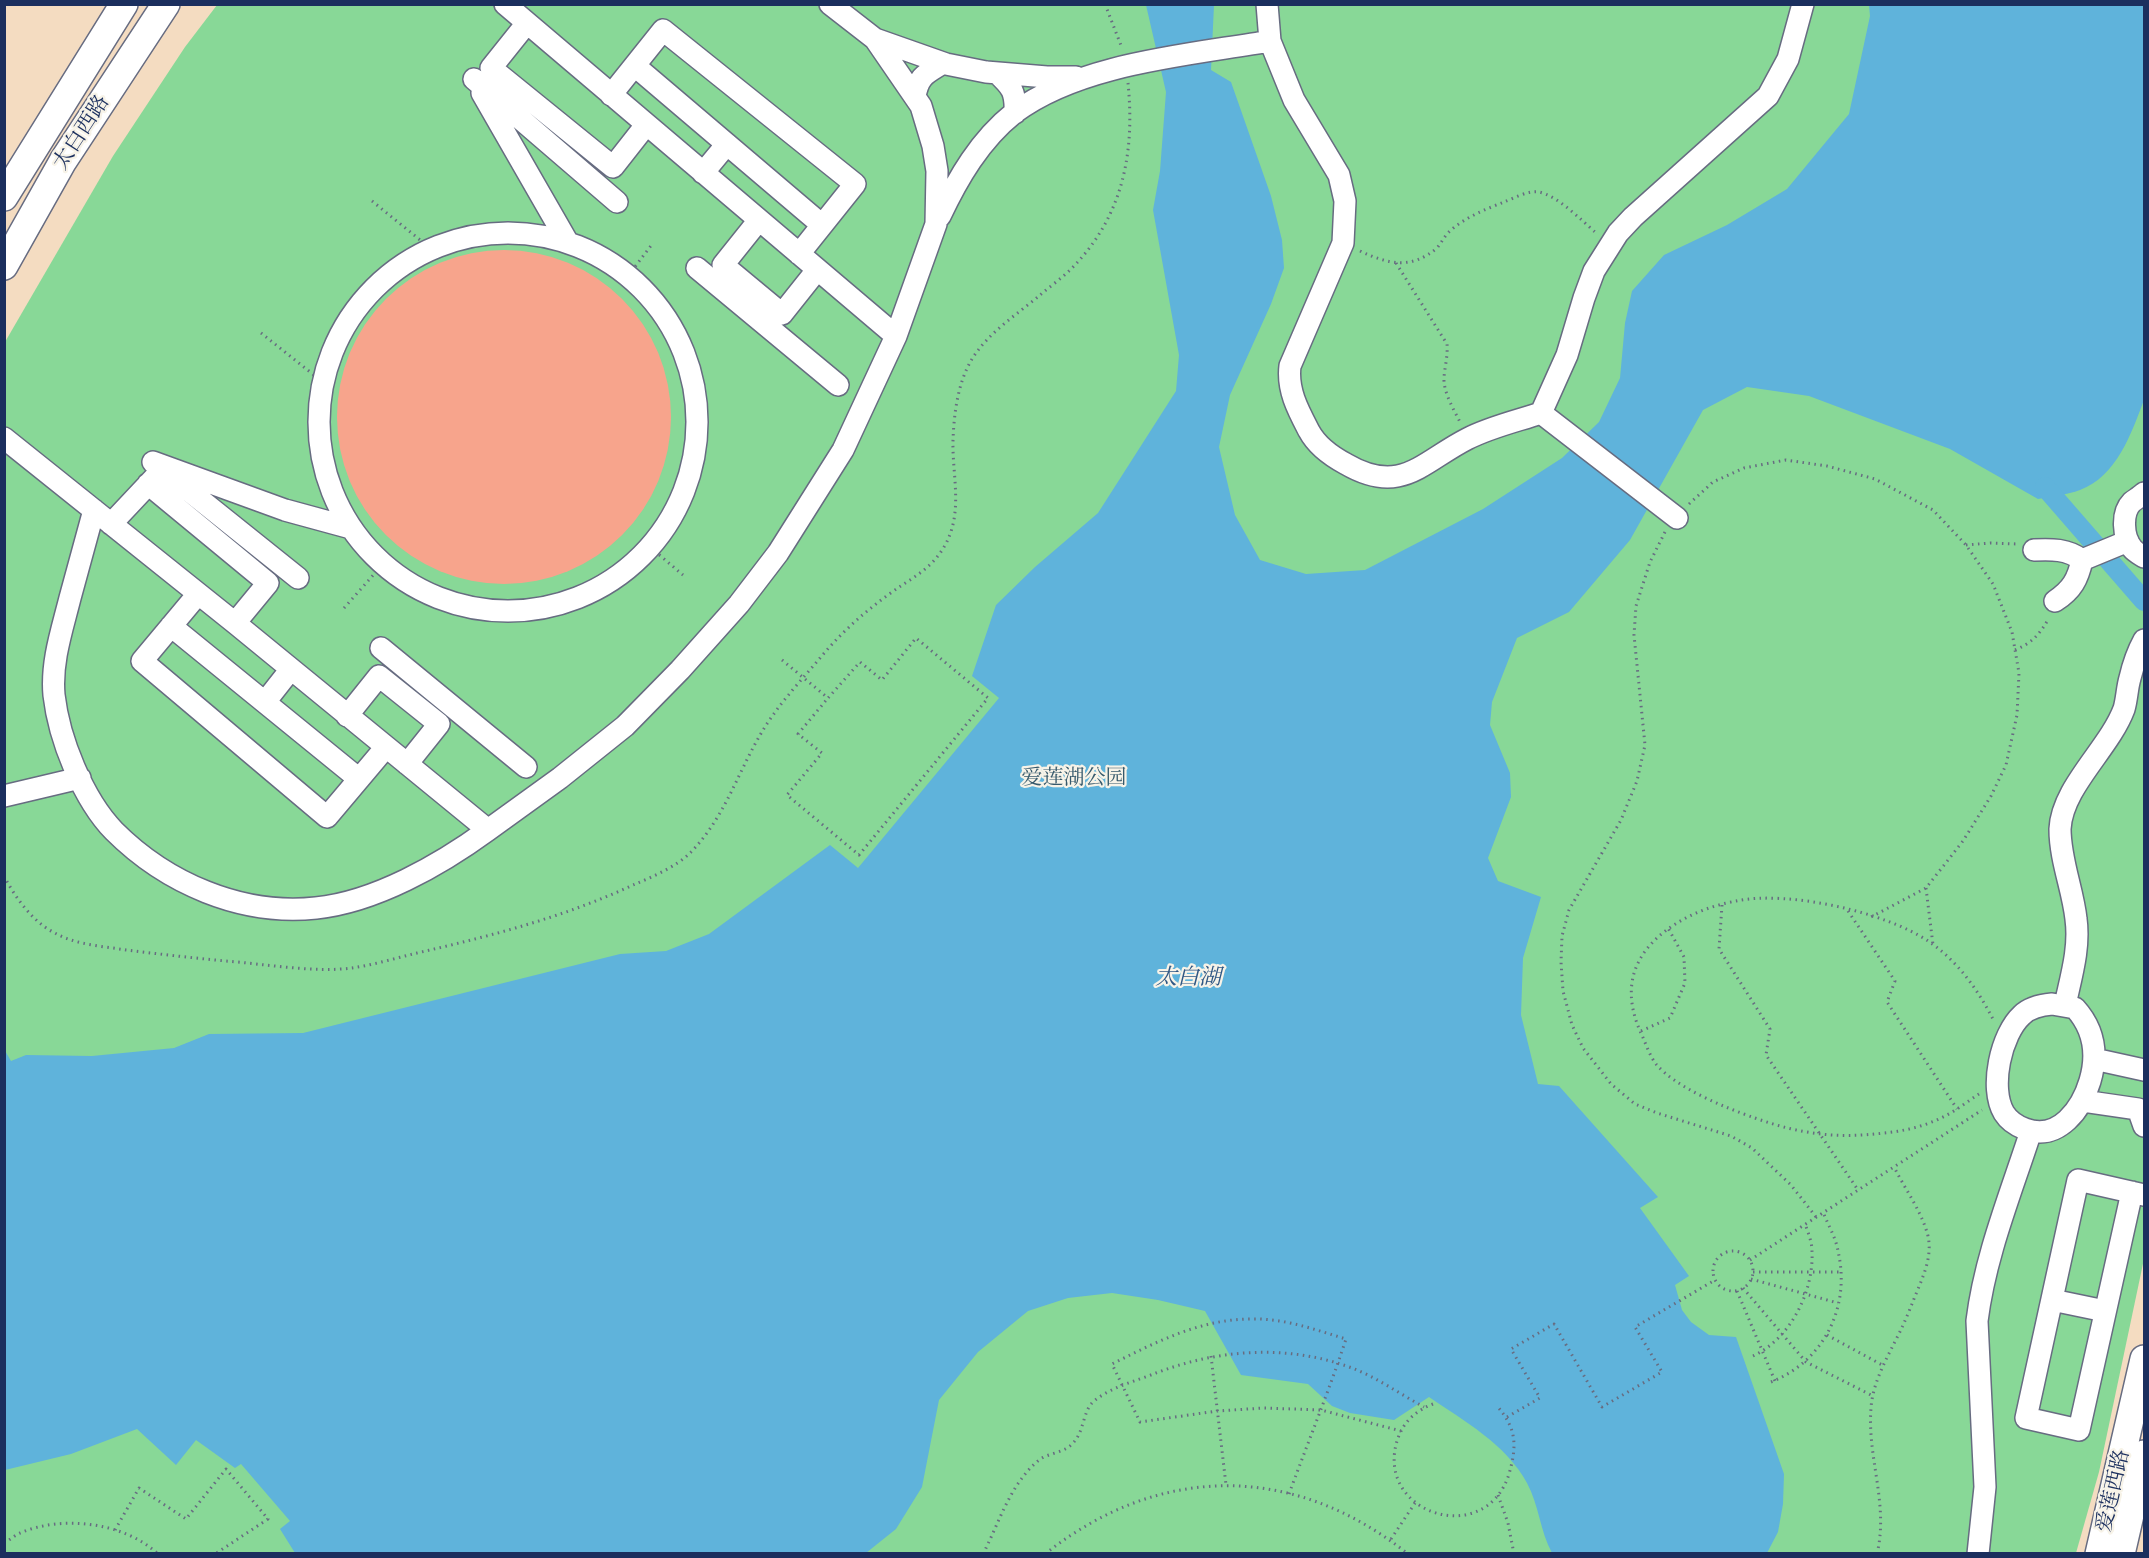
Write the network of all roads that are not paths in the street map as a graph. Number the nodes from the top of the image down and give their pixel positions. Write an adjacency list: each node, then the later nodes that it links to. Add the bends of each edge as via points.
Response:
1 (124, 4): 22 (main road, 太白西路)
2 (166, 4): 29 (main road, 太白西路, via 63,160)
3 (830, 4): 7 (street)
4 (1267, 4): 8 (street)
5 (1803, 4): 34 (street, via 1788,59 1768,96 1633,217 1610,245 1594,271 1567,355)
6 (516, 10): 12 (street); 14 (street)
7 (874, 39): 9 (street); 15 (street)
8 (1270, 41): 13 (street); 34 (street, via 1294,100 1339,175 1345,201 1344,243 1290,366 1288,382 1315,442 1364,475 1397,477 1421,468 1468,438)
9 (943, 63): 11 (street); 15 (street, via 917,82)
10 (635, 66): 14 (street); 18 (street); 26 (street, via 663,30 855,184)
11 (998, 73): 13 (street); 16 (street, via 1012,86)
12 (485, 76): 17 (street, via 613,167); 23 (street); 27 (street, via 474,80)
13 (1084, 77): 16 (street)
14 (611, 95): 17 (street)
15 (915, 96): 19 (street)
16 (1015, 113): 20 (street)
17 (646, 125): 21 (street)
18 (727, 144): 21 (street); 26 (street)
19 (933, 146): 20 (street, via 959,161); 25 (street, via 937,171)
20 (974, 156): 25 (street)
21 (703, 172): 24 (street)
22 (4, 197)
23 (617, 202)
24 (759, 220): 28 (street); 31 (street, via 723,265 782,314)
25 (936, 224): 32 (street)
26 (822, 225): 28 (street)
27 (567, 241): 41 (street, via 521,232 474,234 430,248 390,273 357,307 334,347 321,393 320,440 330,486); 41 (street, via 596,253 628,276 659,307 684,352 697,403 695,454 679,504 650,547 611,582 573,600 511,612 459,606 411,585 370,552)
28 (799, 254): 31 (street)
29 (4, 266)
30 (697, 268): 33 (street)
31 (817, 270): 32 (street)
32 (896, 336): 62 (street, via 843,450 778,553 739,604 625,726)
33 (838, 386)
34 (1541, 413): 39 (street)
35 (4, 438): 38 (street)
36 (155, 477): 40 (street); 41 (street, via 153,462 285,510); 46 (street); 49 (street, via 268,583)
37 (2145, 493): 42 (street, via 2130,503 2125,517)
38 (94, 510): 40 (street); 59 (street, via 53,668 60,726)
39 (1677, 518)
40 (111, 524): 47 (street)
41 (351, 528)
42 (2128, 541): 44 (street); 45 (street)
43 (2034, 550): 45 (street, via 2054,549 2075,554)
44 (2145, 557)
45 (2082, 560): 48 (street, via 2079,578 2068,593)
46 (298, 578)
47 (198, 594): 49 (street); 50 (street)
48 (2055, 601)
49 (236, 623): 53 (street)
50 (171, 626): 54 (street); 60 (street, via 142,661 327,817)
51 (2145, 640): 63 (street, via 2130,676 2124,708 2066,804 2060,829 2077,920 2075,959)
52 (381, 648): 58 (street)
53 (291, 669): 54 (street); 55 (street)
54 (265, 702): 60 (street)
55 (347, 716): 56 (street); 57 (street, via 379,676 439,724)
56 (386, 747): 57 (street); 60 (street)
57 (407, 764): 62 (street)
58 (526, 767)
59 (80, 778): 61 (street); 62 (street, via 113,829 153,864 204,891 255,906 316,908 362,897 435,864)
60 (359, 779)
61 (4, 796)
62 (488, 830)
63 (2065, 1005): 64 (street, via 2076,1008 2089,1026); 68 (street, via 2052,1004 2022,1015 2005,1041 2000,1058 1998,1091 2002,1111 2008,1119)
64 (2094, 1059): 65 (street); 66 (street)
65 (2145, 1070)
66 (2084, 1101): 67 (street); 68 (street, via 2064,1123 2053,1129)
67 (2142, 1112)
68 (2031, 1131): 74 (street, via 1979,1298 1985,1487)
69 (2138, 1193): 70 (street, via 2078,1180); 71 (street)
70 (2052, 1300): 71 (street); 71 (street, via 2026,1418 2079,1430)
71 (2106, 1311)
72 (2145, 1359): 75 (main road, 爱莲西路)
73 (2145, 1454): 76 (main road, 爱莲西路)
74 (1978, 1554)
75 (2099, 1554)
76 (2121, 1554)

